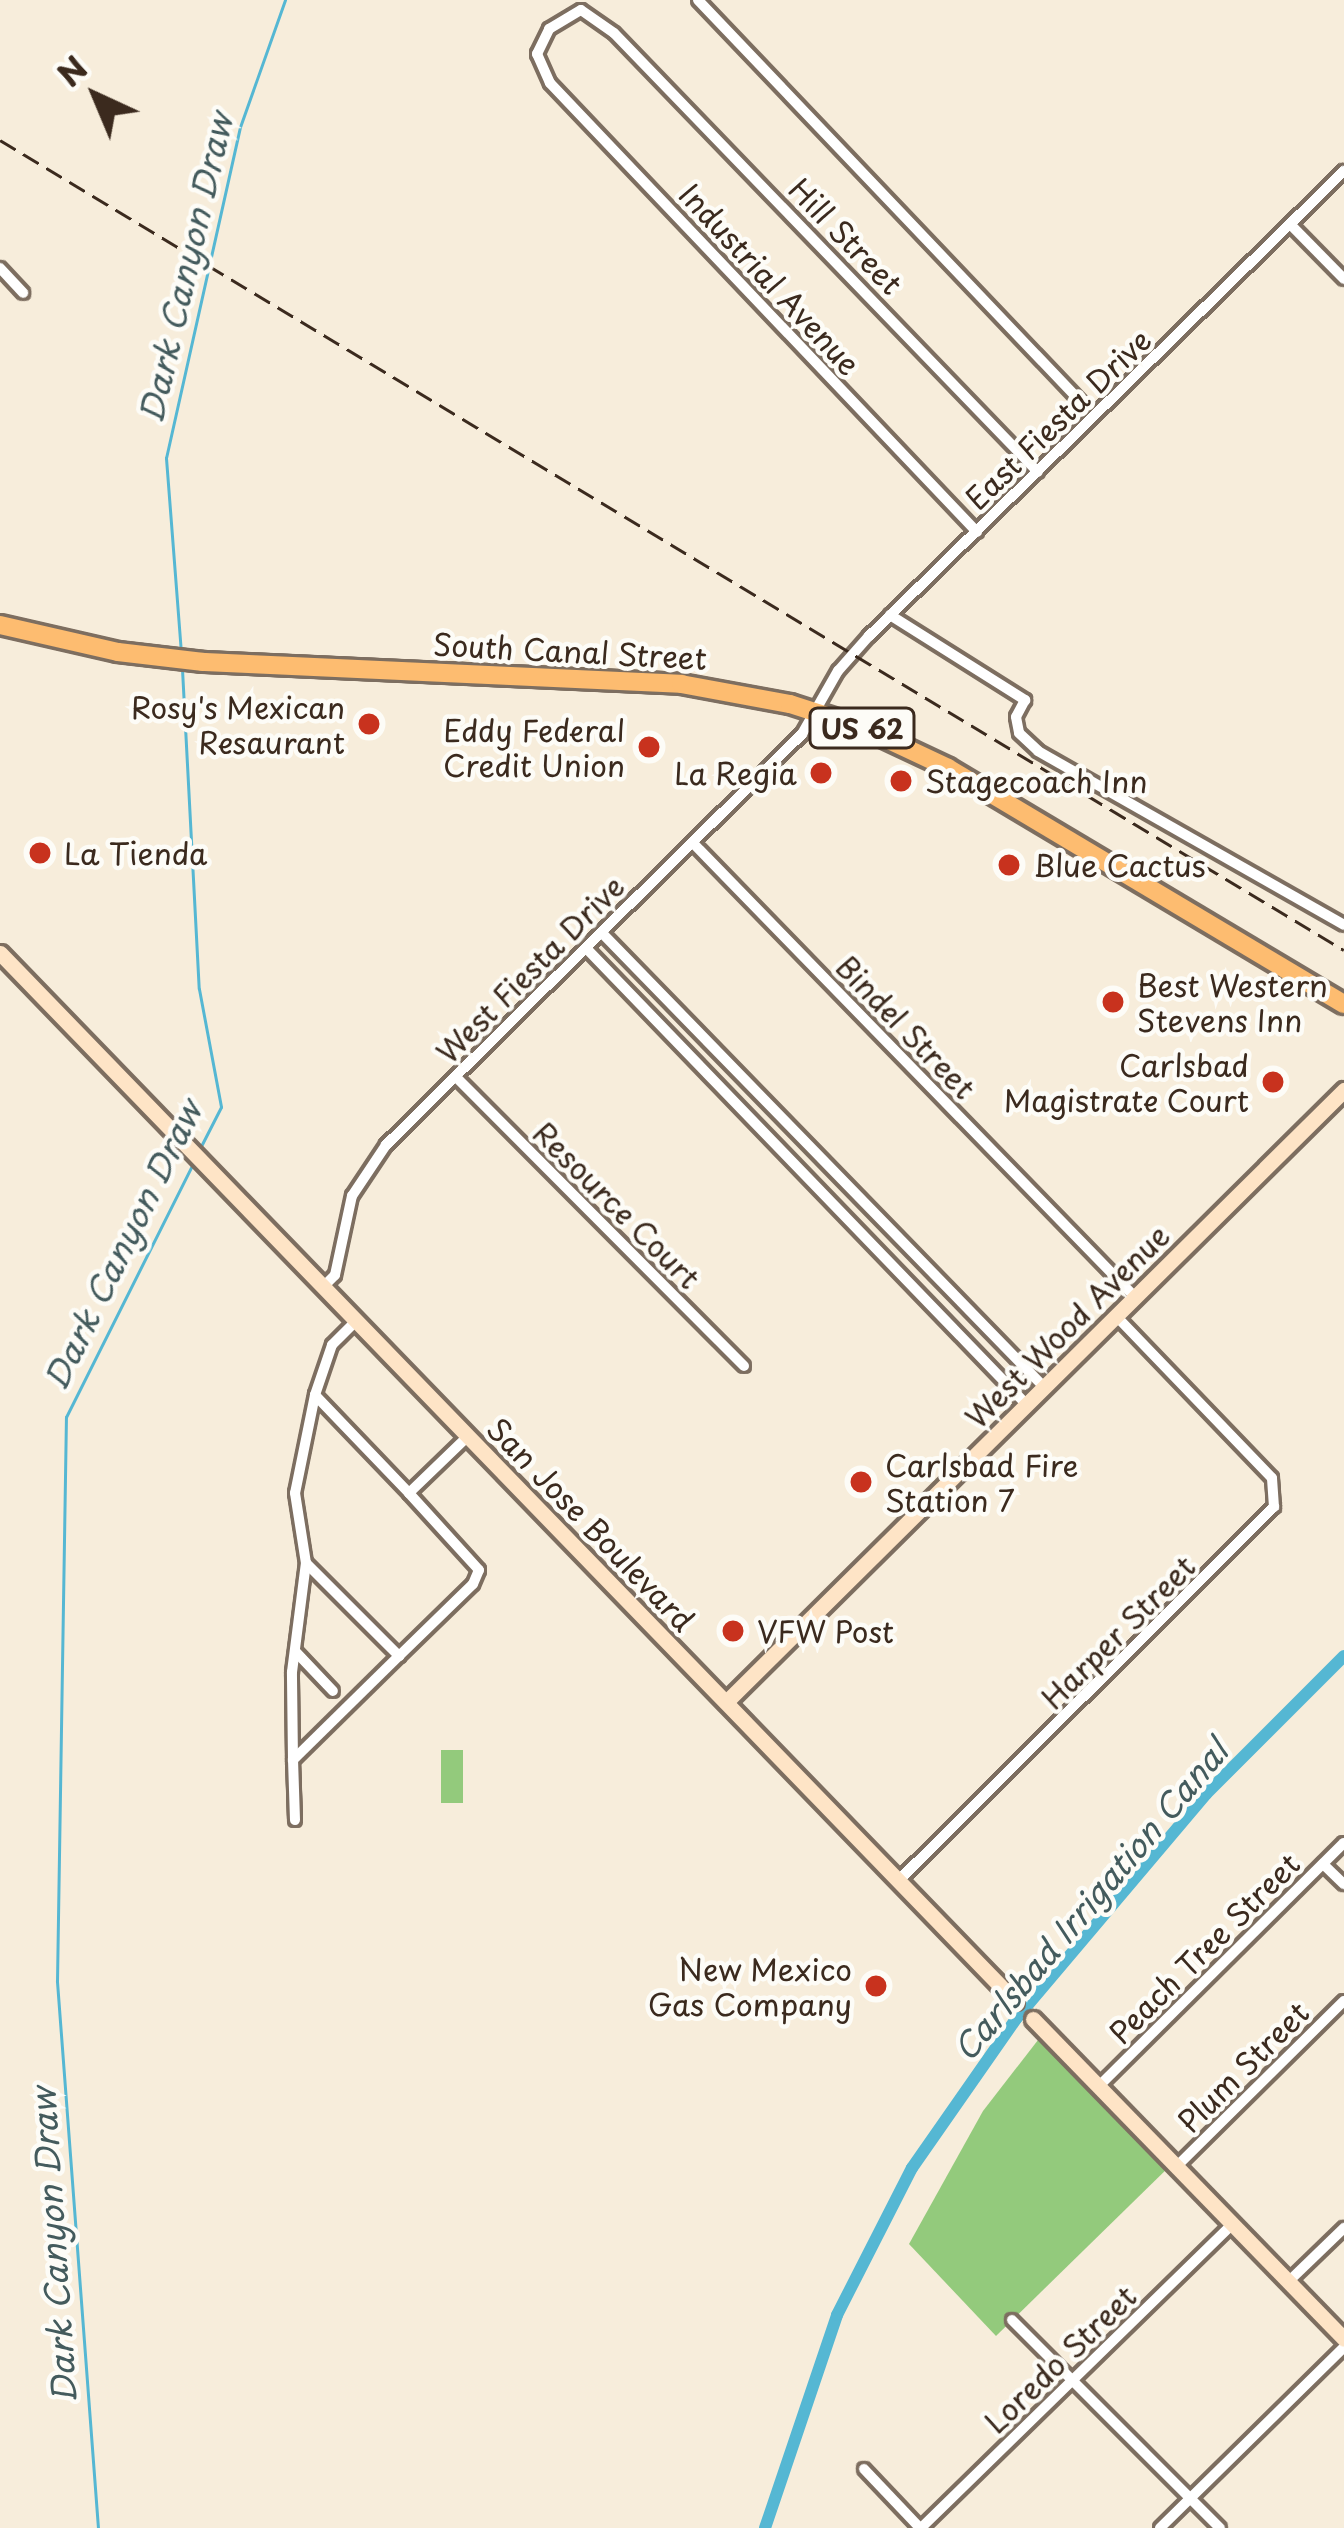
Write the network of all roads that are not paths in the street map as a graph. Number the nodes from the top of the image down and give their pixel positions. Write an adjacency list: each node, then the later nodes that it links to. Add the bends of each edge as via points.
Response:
1 (698, 0): 8 (street)
2 (537, 54): 9 (street, Hill Street, via 548,29 574,11 588,12); 10 (street, Industrial Avenue, via 557,91)
3 (1344, 171): 4 (street, East Fiesta Drive)
4 (1290, 224): 6 (street); 9 (street, East Fiesta Drive)
5 (0, 268): 7 (street)
6 (1344, 279)
7 (23, 292)
8 (1083, 404)
9 (1039, 472): 10 (street, East Fiesta Drive)
10 (976, 532): 11 (street, East Fiesta Drive)
11 (890, 616): 13 (street, East Fiesta Drive, via 838,671); 15 (street, via 1025,700 1019,733 1038,751)
12 (2, 624): 13 (highway, South Canal Street / US 62, via 162,658 681,684)
13 (819, 712): 14 (street, West Fiesta Drive); 19 (highway, South Canal Street / US 62, via 948,768)
14 (693, 842): 16 (street, West Fiesta Drive); 23 (street, Bindel Street)
15 (1344, 926)
16 (602, 933): 17 (street, West Fiesta Drive); 27 (street)
17 (586, 948): 20 (street, West Fiesta Drive); 29 (street)
18 (0, 953): 22 (street, San Jose Boulevard)
19 (1344, 1004)
20 (456, 1077): 22 (street, West Fiesta Drive, via 360,1178 335,1275); 26 (street, Resource Court)
21 (1344, 1090): 23 (street, West Wood Avenue)
22 (322, 1287): 25 (street, San Jose Boulevard)
23 (1135, 1297): 24 (street, West Wood Avenue)
24 (1116, 1316): 27 (street, West Wood Avenue); 41 (street, Harper Street, via 1273,1478 1271,1514)
25 (356, 1322): 28 (street, via 332,1345); 30 (street, San Jose Boulevard)
26 (744, 1366)
27 (1044, 1388): 29 (street, West Wood Avenue)
28 (315, 1395): 31 (street); 32 (street, via 296,1493)
29 (1027, 1404): 36 (street, West Wood Avenue)
30 (469, 1436): 31 (street); 36 (street, San Jose Boulevard)
31 (409, 1493): 34 (street, via 479,1570)
32 (306, 1563): 33 (street); 34 (street)
33 (295, 1651): 35 (street); 37 (street)
34 (399, 1656): 37 (street)
35 (333, 1691)
36 (726, 1702): 41 (street, San Jose Boulevard)
37 (293, 1760): 38 (street)
38 (295, 1820)
39 (1344, 1843): 40 (street, Peach Tree Street)
40 (1323, 1864): 42 (street); 46 (street, Peach Tree Street)
41 (899, 1880): 43 (street, San Jose Boulevard)
42 (1344, 1884)
43 (1016, 2001): 45 (street, San Jose Boulevard)
44 (1344, 2001): 47 (street, Plum Street)
45 (1033, 2019): 46 (street, San Jose Boulevard)
46 (1099, 2086): 47 (street, San Jose Boulevard)
47 (1176, 2167): 48 (street, San Jose Boulevard)
48 (1232, 2225): 50 (street, San Jose Boulevard); 53 (street, Loredo Street)
49 (1344, 2228): 50 (street)
50 (1288, 2282): 52 (street, San Jose Boulevard)
51 (1012, 2320): 53 (street)
52 (1344, 2343): 55 (street)
53 (1072, 2381): 55 (street); 56 (street, Loredo Street)
54 (864, 2469): 56 (street)
55 (1190, 2498): 57 (street); 58 (street)
56 (921, 2528)
57 (1160, 2528)
58 (1220, 2528)

